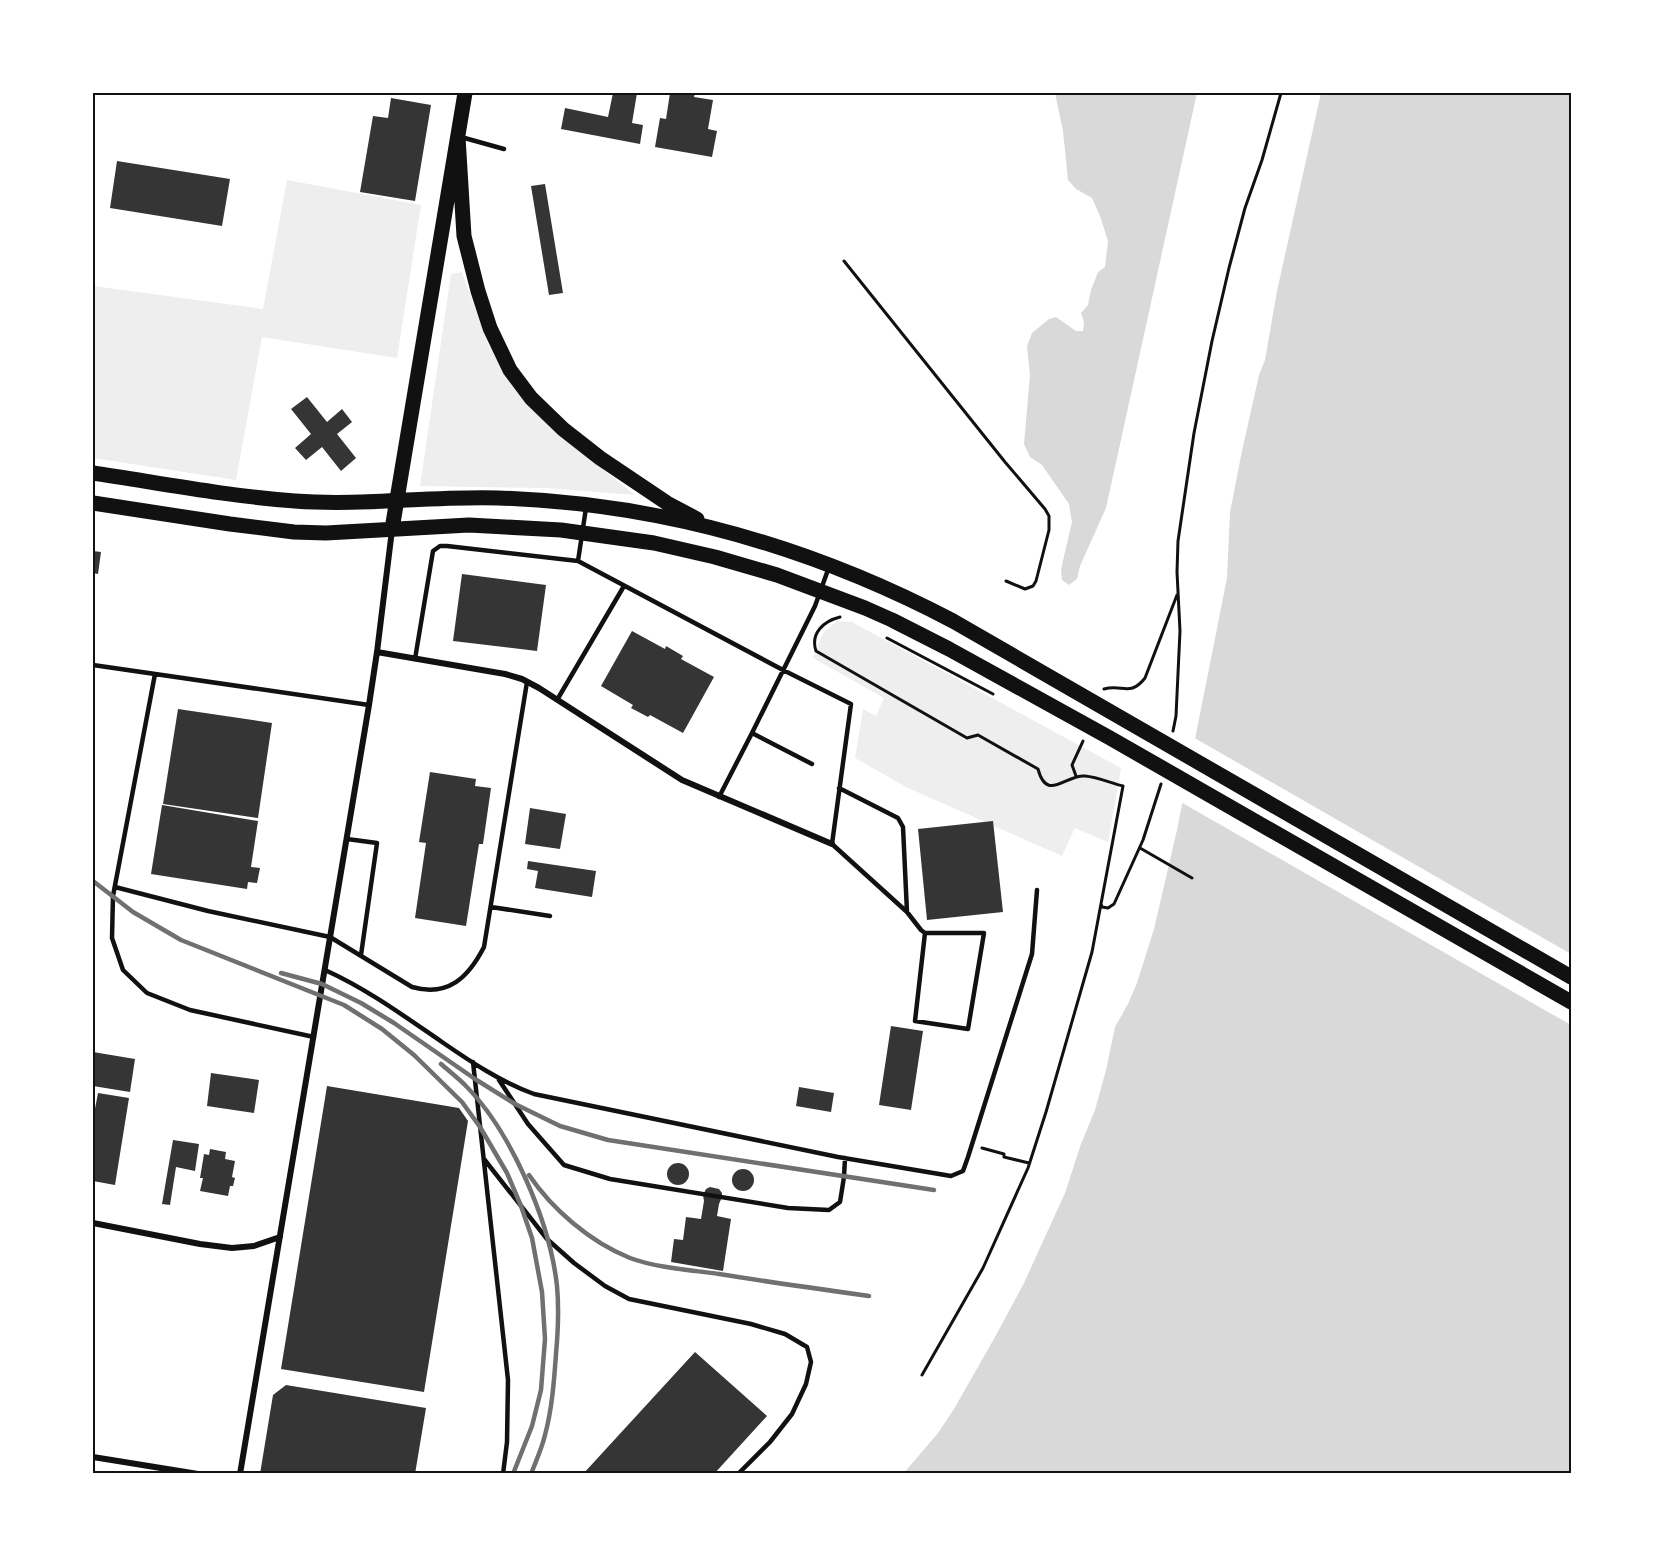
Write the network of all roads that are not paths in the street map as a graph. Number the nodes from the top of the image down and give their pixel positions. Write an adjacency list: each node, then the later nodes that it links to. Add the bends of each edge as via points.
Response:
1 (465, 93): 2 (main road)
2 (458, 137): 3 (lane); 5 (main road); 9 (main road, via 464,236 490,328 510,370 531,398 607,464 667,503)
3 (504, 149)
4 (93, 472): 5 (main road, via 296,501)
5 (397, 500): 7 (main road, via 487,498); 8 (main road)
6 (93, 503): 8 (main road, via 294,532)
7 (587, 505): 9 (main road); 10 (lane)
8 (392, 529): 10 (main road, via 469,525); 15 (street)
9 (717, 529): 12 (main road)
10 (583, 532): 11 (lane); 14 (main road, via 715,557)
11 (578, 561): 13 (lane); 16 (lane, via 440,546 433,551)
12 (830, 564): 14 (lane); 38 (main road, via 953,621)
13 (624, 586): 18 (lane); 21 (lane)
14 (820, 591): 18 (lane); 39 (main road, via 930,639)
15 (377, 652): 16 (street); 22 (street)
16 (415, 659): 20 (street, via 492,671)
17 (93, 665): 19 (lane)
18 (783, 670): 23 (lane); 25 (lane, via 851,704)
19 (155, 674): 22 (lane); 29 (lane)
20 (527, 682): 21 (street); 31 (lane)
21 (557, 700): 26 (street, via 672,775)
22 (369, 705): 27 (street)
23 (752, 733): 24 (lane); 26 (lane)
24 (812, 764)
25 (839, 788): 28 (lane); 32 (lane, via 898,818 903,827)
26 (720, 797): 28 (street)
27 (347, 839): 35 (street); 36 (lane, via 377,843)
28 (831, 844): 32 (lane)
29 (115, 886): 35 (lane); 40 (lane, via 112,938 123,970 147,993 190,1010)
30 (1037, 890): 43 (lane, via 1032,954 963,1171 951,1176)
31 (491, 907): 33 (lane); 36 (lane, via 484,947 476,962 443,990 412,987)
32 (907, 912): 34 (lane)
33 (550, 916)
34 (925, 933): 34 (lane, via 984,933 968,1029 915,1021)
35 (330, 937): 36 (lane); 37 (street)
36 (361, 955)
37 (325, 970): 40 (street); 41 (lane, via 362,989)
38 (1571, 977)
39 (1571, 1002)
40 (314, 1036): 46 (street)
41 (473, 1062): 42 (lane); 44 (lane)
42 (497, 1077): 43 (lane, via 545,1097); 43 (lane, via 528,1124 564,1166 610,1179 788,1208 829,1210 840,1202)
43 (845, 1158)
44 (484, 1159): 50 (lane, via 508,1380); 51 (lane, via 548,1239 604,1286 630,1299 752,1324 785,1334 807,1347 811,1362 792,1414)
45 (93, 1223): 46 (street, via 232,1248 254,1246)
46 (280, 1236): 49 (street)
47 (93, 1457): 48 (street)
48 (198, 1474)
49 (240, 1474)
50 (503, 1474)
51 (738, 1474)

